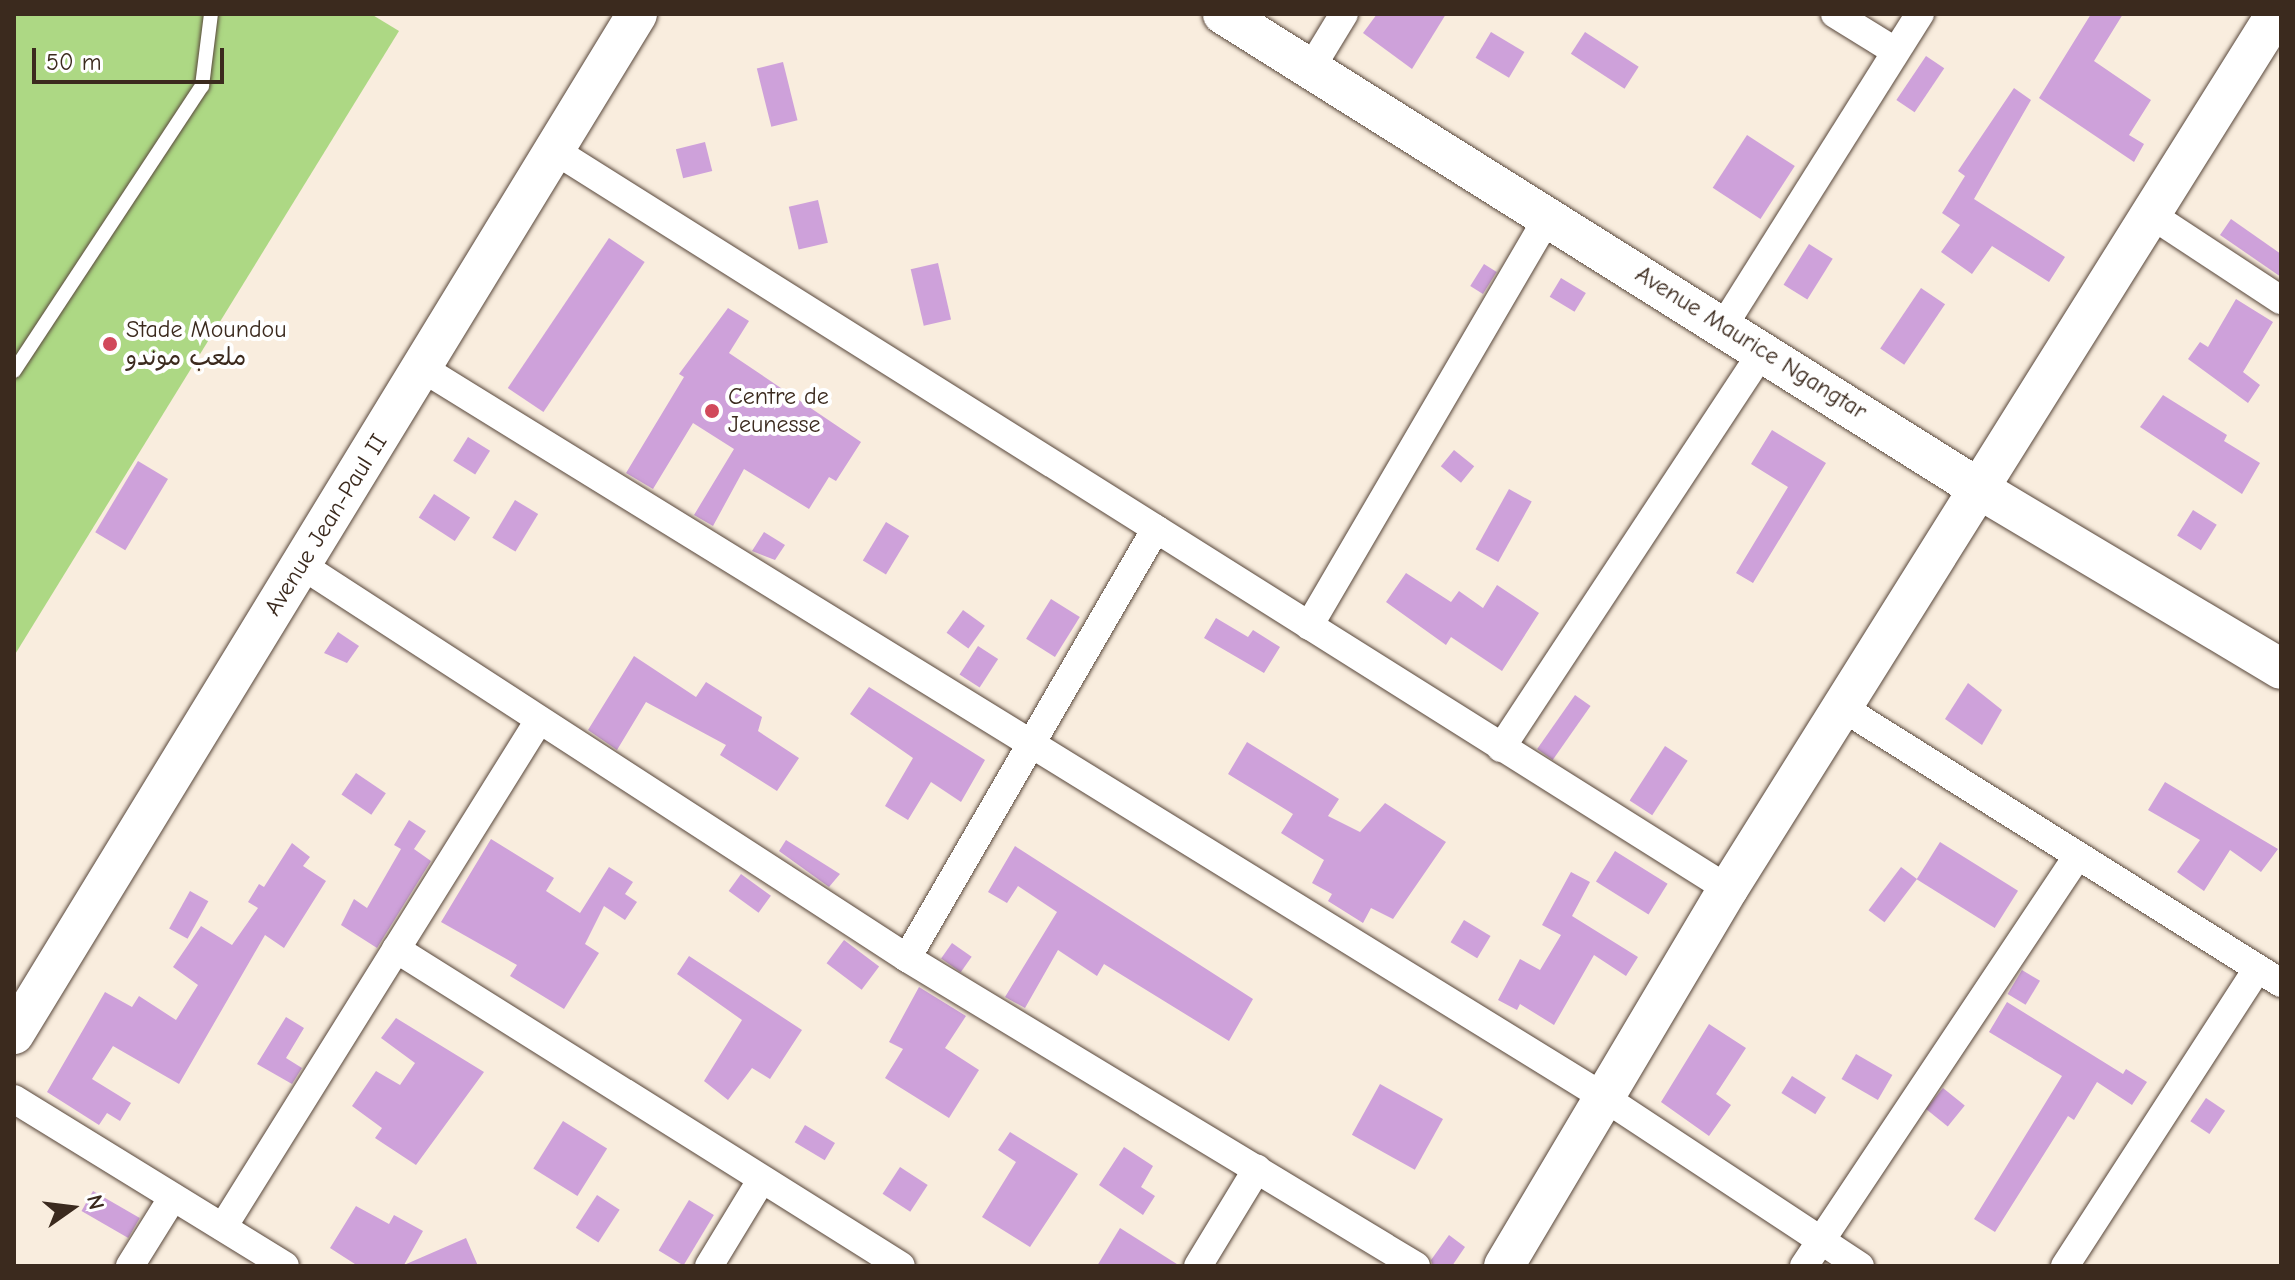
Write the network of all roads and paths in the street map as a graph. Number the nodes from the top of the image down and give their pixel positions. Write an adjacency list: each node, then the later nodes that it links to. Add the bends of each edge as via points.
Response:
1 (211, 14): 17 (lane, via 202,86)
2 (637, 14): 10 (street, Avenue Jean-Paul II)
3 (1223, 14): 9 (street, Avenue Maurice Ngangtar)
4 (1344, 14): 9 (street)
5 (1835, 14): 8 (street)
6 (1920, 14): 8 (street)
7 (2276, 14): 12 (street)
8 (1895, 51): 14 (street)
9 (1311, 68): 11 (street, Avenue Maurice Ngangtar)
10 (554, 150): 16 (street, Avenue Jean-Paul II); 19 (street)
11 (1549, 216): 14 (street, Avenue Maurice Ngangtar); 21 (street)
12 (2153, 216): 13 (street); 18 (street)
13 (2281, 300)
14 (1724, 325): 15 (street, Avenue Maurice Ngangtar)
15 (1764, 349): 18 (street, Avenue Maurice Ngangtar); 26 (street)
16 (422, 368): 20 (street, Avenue Jean-Paul II); 25 (street)
17 (14, 371)
18 (1981, 490): 22 (street, Avenue Maurice Ngangtar); 23 (street)
19 (1156, 529): 21 (street); 25 (street)
20 (303, 566): 24 (street); 32 (street, Avenue Jean-Paul II, via 187,745)
21 (1309, 626): 26 (street)
22 (2281, 669)
23 (1843, 708): 27 (street); 28 (street)
24 (538, 722): 29 (street); 30 (street)
25 (1033, 746): 30 (street); 33 (street)
26 (1501, 748): 28 (street)
27 (2075, 859): 31 (street); 39 (street)
28 (1728, 889): 33 (street)
29 (396, 949): 36 (street); 38 (street)
30 (907, 958): 35 (street)
31 (2269, 976): 49 (street)
32 (14, 1034)
33 (1602, 1096): 39 (street); 46 (street)
34 (14, 1099): 37 (street)
35 (1257, 1169): 44 (street); 45 (street)
36 (760, 1182): 42 (street); 43 (street)
37 (173, 1197): 38 (street); 40 (street)
38 (223, 1227): 41 (street)
39 (1819, 1241): 47 (street); 48 (street)
40 (130, 1266)
41 (285, 1266)
42 (709, 1266)
43 (901, 1266)
44 (1198, 1266)
45 (1416, 1266)
46 (1504, 1266)
47 (1804, 1266)
48 (1860, 1266)
49 (2065, 1266)

